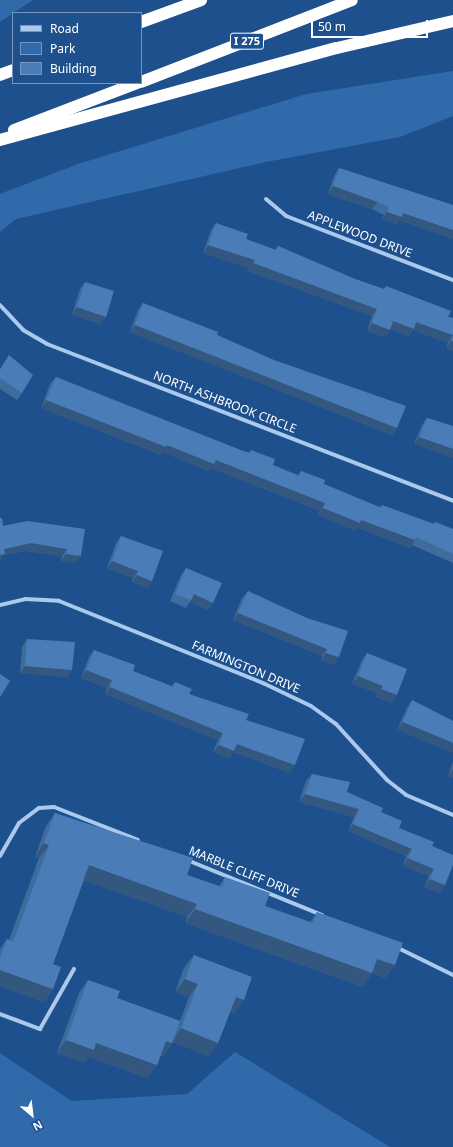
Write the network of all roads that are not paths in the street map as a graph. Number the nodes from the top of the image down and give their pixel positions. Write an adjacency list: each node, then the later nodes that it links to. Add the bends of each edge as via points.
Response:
1 (179, 0): 4 (highway)
2 (201, 0): 6 (highway)
3 (352, 0): 9 (highway, I 275)
4 (142, 18)
5 (453, 21): 12 (highway, via 337,48)
6 (142, 22)
7 (12, 70): 8 (highway)
8 (0, 75)
9 (142, 82)
10 (134, 84): 11 (highway)
11 (0, 135)
12 (0, 140)
13 (266, 199): 14 (street, APPLEWOOD DRIVE, via 286,216)
14 (453, 280)
15 (0, 305): 16 (street, NORTH ASHBROOK CIRCLE, via 23,330 47,344)
16 (453, 501)
17 (0, 605): 18 (street, FARMINGTON DRIVE, via 24,599 59,601 265,684 311,706 336,724 387,780 406,795)
18 (453, 815)
19 (142, 842): 20 (street, via 54,807 39,808 19,822)
20 (0, 856)
21 (179, 856): 22 (street, MARBLE CLIFF DRIVE)
22 (331, 919)
23 (388, 943): 25 (street)
24 (74, 969): 26 (street, via 40,1029 29,1028)
25 (453, 975)
26 (0, 1014)

